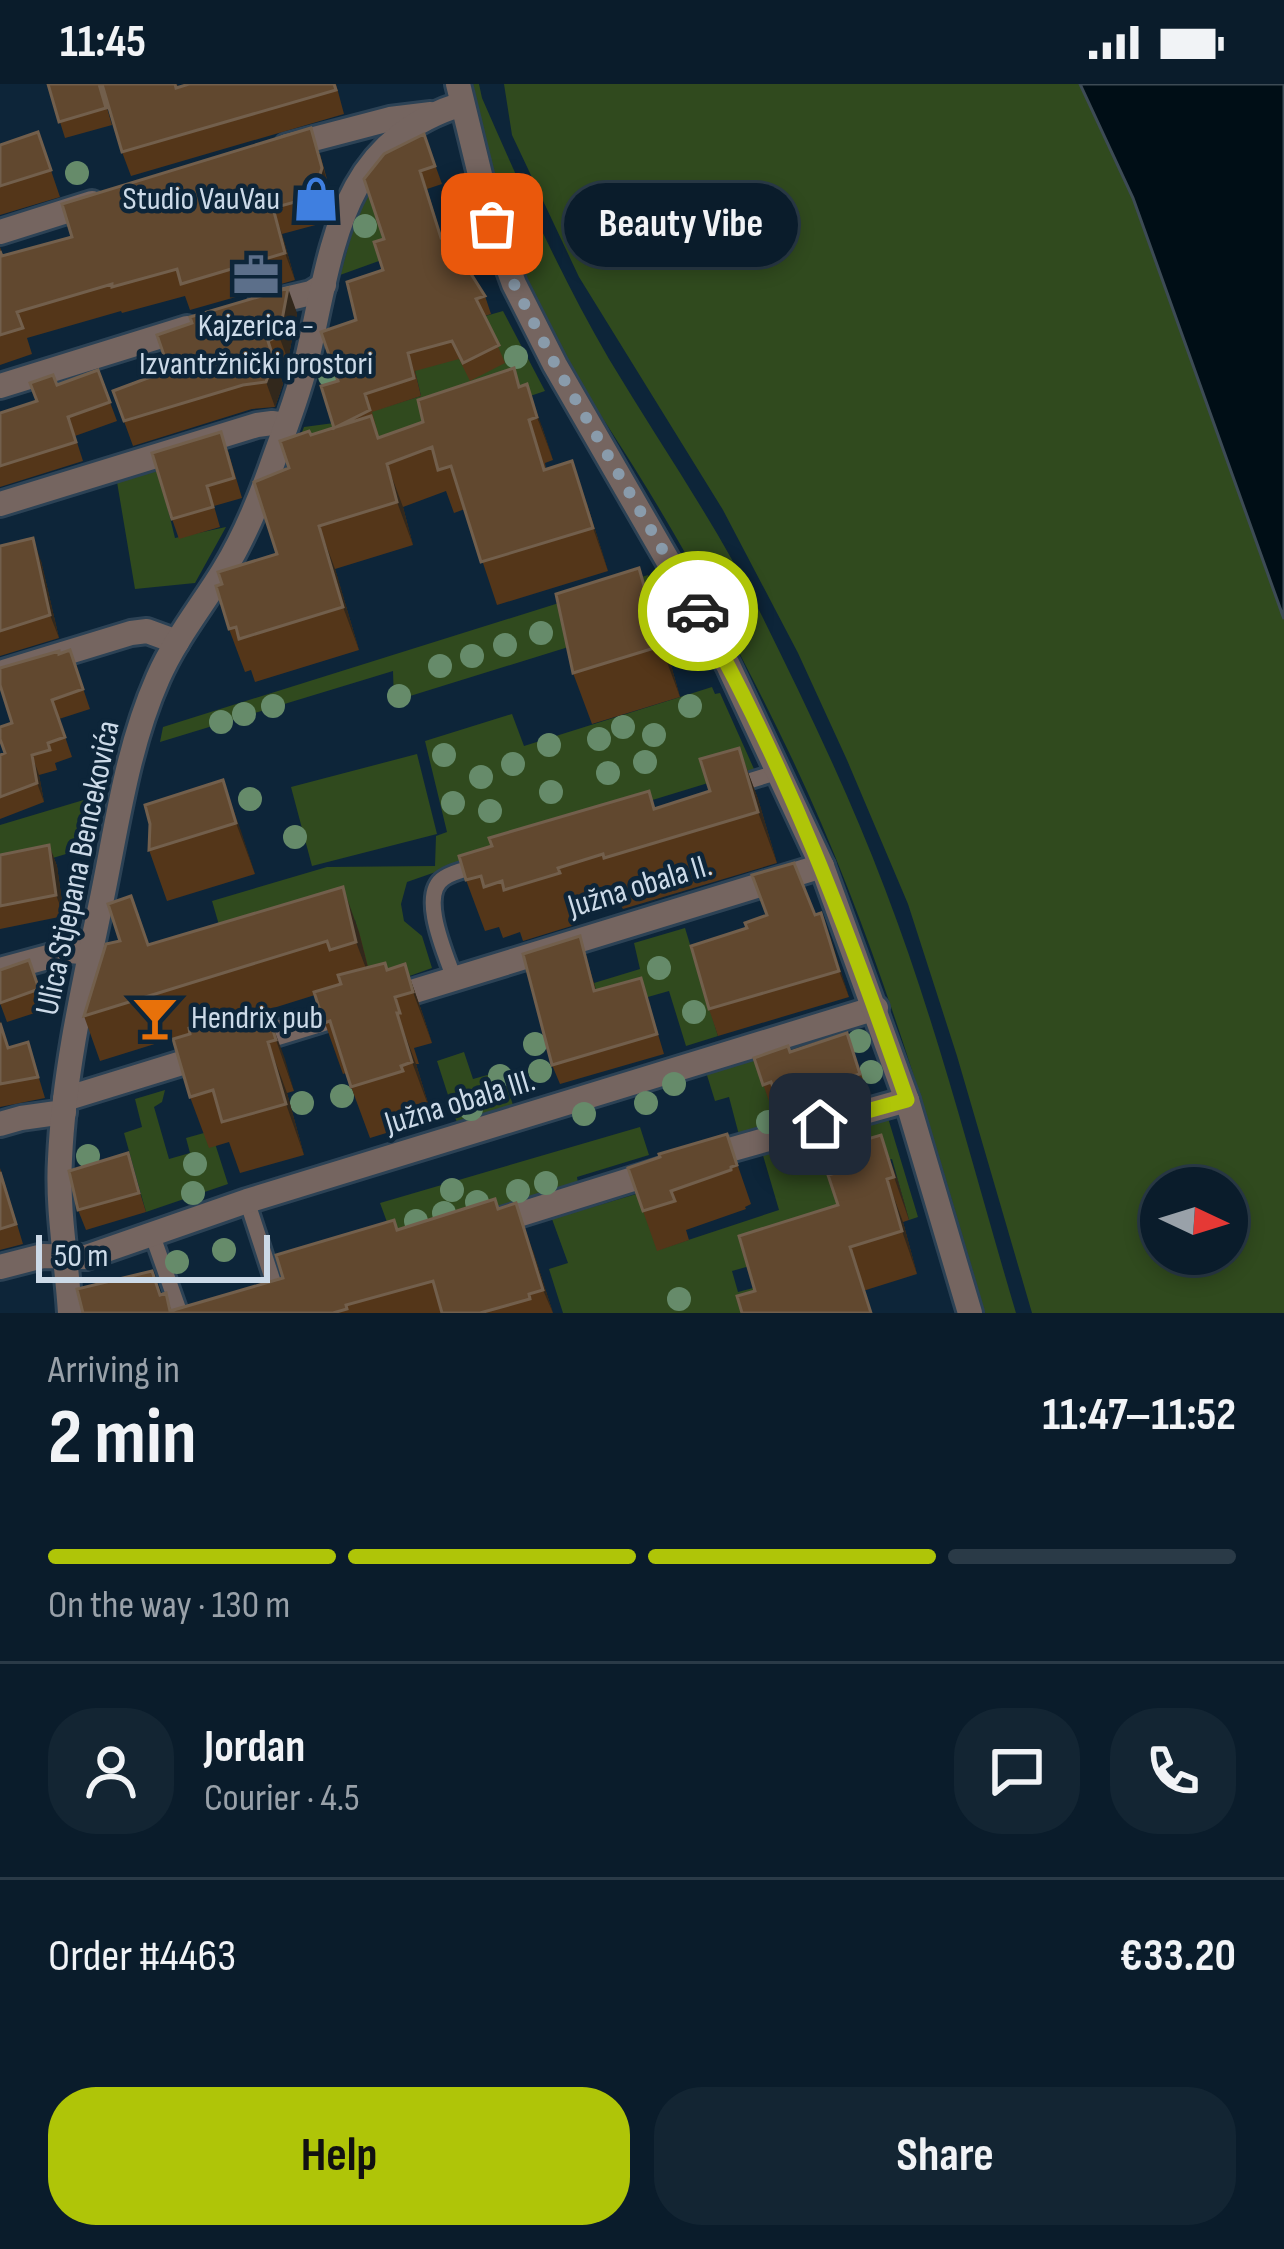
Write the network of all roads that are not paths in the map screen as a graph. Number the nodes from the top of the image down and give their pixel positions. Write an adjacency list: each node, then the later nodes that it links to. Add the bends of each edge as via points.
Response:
1 (460, 94): 2 (street, Ulica Stjepana Bencekovića); 14 (street, via 514,284 728,665)
2 (431, 114): 3 (street); 5 (street, Ulica Stjepana Bencekovića)
3 (350, 129): 4 (street); 5 (street, via 369,146)
4 (266, 152)
5 (366, 167): 8 (street, Ulica Stjepana Bencekovića)
6 (108, 199): 7 (street)
7 (0, 232)
8 (324, 285): 9 (street); 10 (street, Ulica Stjepana Bencekovića)
9 (0, 386)
10 (286, 425): 11 (street, via 256,425); 12 (street, Ulica Stjepana Bencekovića, via 248,526)
11 (0, 505)
12 (177, 642): 13 (street, via 131,633); 18 (street, Ulica Stjepana Bencekovića, via 137,737)
13 (0, 673)
14 (778, 772): 15 (lane); 17 (street)
15 (719, 791)
16 (493, 861): 20 (lane, via 448,875 433,894)
17 (822, 866): 20 (street, Južna obala II.); 21 (street)
18 (91, 953): 19 (street); 23 (street, Ulica Stjepana Bencekovića)
19 (0, 970)
20 (454, 978): 23 (street, Južna obala II.)
21 (876, 1008): 22 (street); 25 (street, Južna obala III.)
22 (907, 1100): 26 (street); 33 (street)
23 (64, 1106): 24 (street, Južna obala II.); 28 (street, Ulica Stjepana Bencekovića)
24 (0, 1124)
25 (247, 1202): 27 (street, Južna obala III.); 30 (lane)
26 (469, 1230)
27 (152, 1234): 28 (street, Južna obala III., via 86,1257); 32 (lane)
28 (65, 1256): 29 (street, Južna obala III.); 31 (street, Ulica Stjepana Bencekovića)
29 (0, 1268)
30 (278, 1290)
31 (70, 1313)
32 (180, 1313)
33 (970, 1313)

